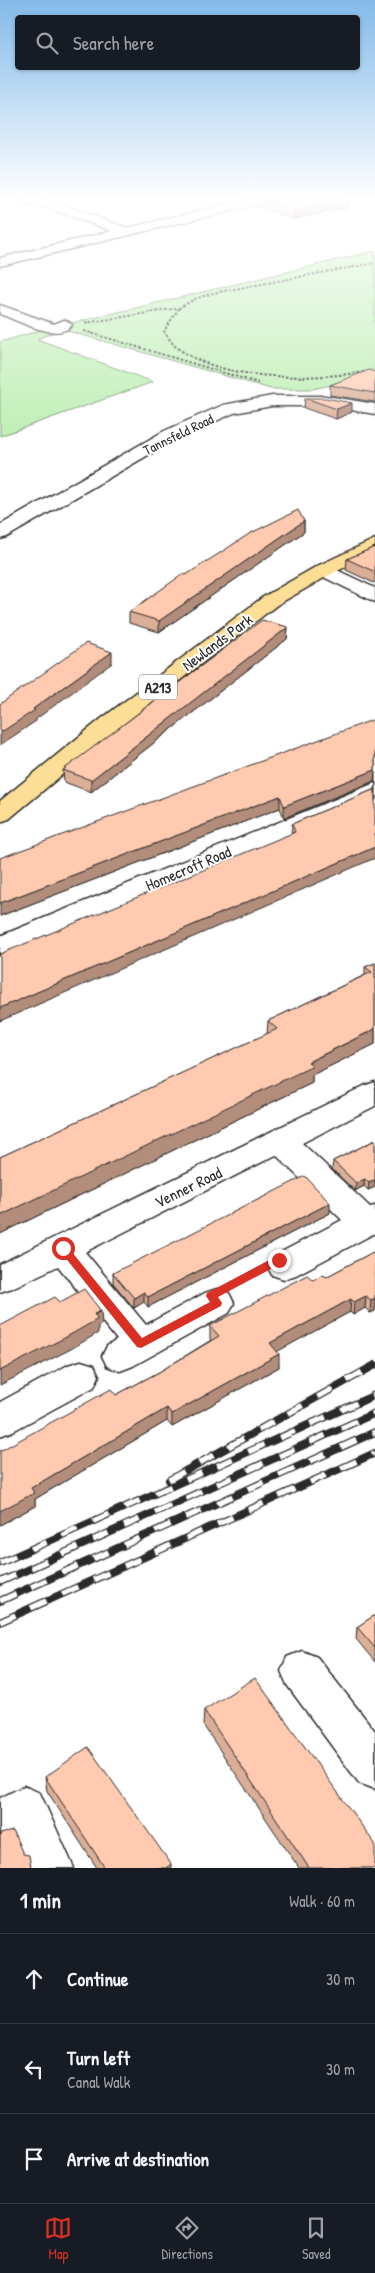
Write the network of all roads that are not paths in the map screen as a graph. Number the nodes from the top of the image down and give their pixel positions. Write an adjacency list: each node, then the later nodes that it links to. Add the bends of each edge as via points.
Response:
1 (0, 309): 2 (street, via 54,329)
2 (64, 325)
3 (375, 409): 4 (street, Tannsfeld Road, via 326,401 272,401 229,409 170,436)
4 (0, 533)
5 (375, 545): 6 (main road, Newlands Park / A213)
6 (324, 570): 7 (street); 9 (main road, Newlands Park / A213, via 270,601 109,724)
7 (375, 596)
8 (375, 790): 10 (street, Homecroft Road)
9 (0, 814)
10 (0, 946)
11 (375, 1093): 12 (street, Venner Road)
12 (282, 1141): 13 (street); 14 (street, Venner Road)
13 (370, 1220): 15 (street)
14 (63, 1248): 16 (street, Venner Road); 17 (street, via 130,1350)
15 (284, 1266)
16 (0, 1279)
17 (217, 1303)
18 (81, 1376): 19 (street)
19 (0, 1420)
20 (302, 1671): 21 (street)
21 (375, 1767)
22 (0, 1823): 23 (street, via 24,1809)
23 (50, 1868)

